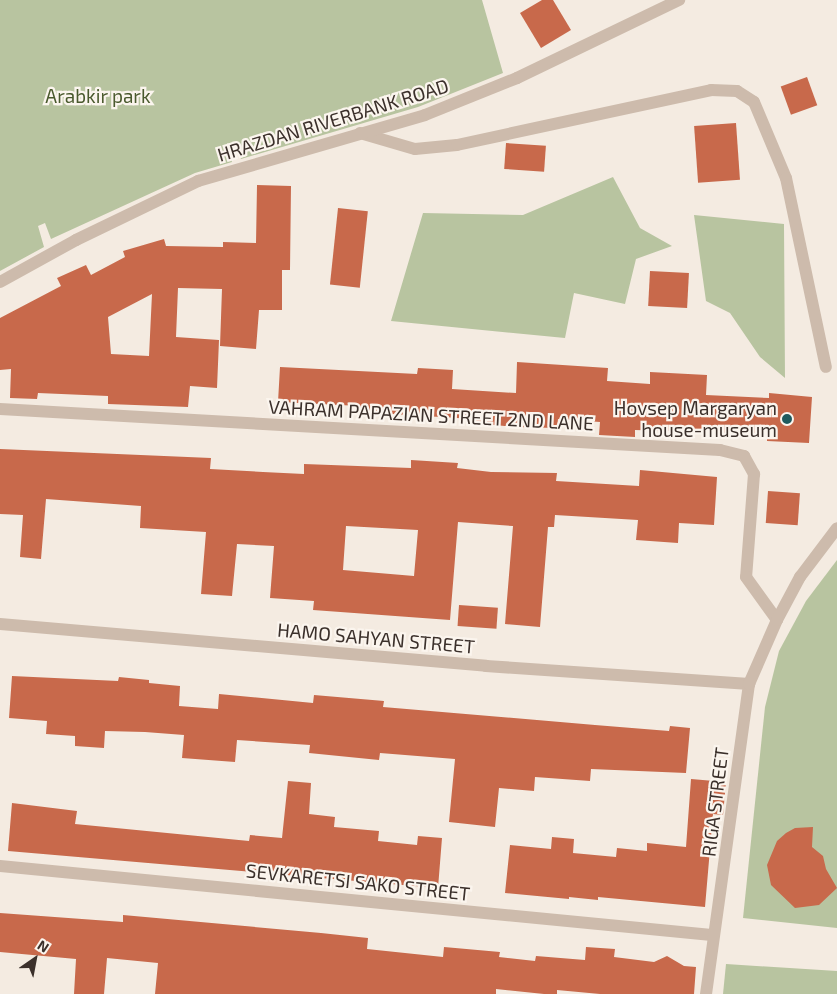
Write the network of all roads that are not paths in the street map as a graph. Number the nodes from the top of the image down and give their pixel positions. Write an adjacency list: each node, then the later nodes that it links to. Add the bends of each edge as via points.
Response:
1 (679, 0): 2 (street, HRAZDAN RIVERBANK ROAD, via 517,78 425,114)
2 (360, 133): 3 (street, HRAZDAN RIVERBANK ROAD, via 198,181 76,240); 4 (street, via 416,149 457,145 711,90 737,91 754,102 786,178)
3 (0, 282)
4 (826, 367)
5 (0, 409): 7 (street, VAHRAM PAPAZIAN STREET 2ND LANE, via 720,450 744,456 754,474 746,577)
6 (837, 528): 7 (street, RIGA STREET, via 800,577)
7 (777, 620): 9 (street, RIGA STREET)
8 (0, 624): 9 (street, HAMO SAHYAN STREET, via 486,666)
9 (749, 684): 11 (street, RIGA STREET, via 720,911)
10 (0, 866): 11 (street, SEVKARETSI SAKO STREET)
11 (712, 935): 12 (street, RIGA STREET)
12 (706, 994)

